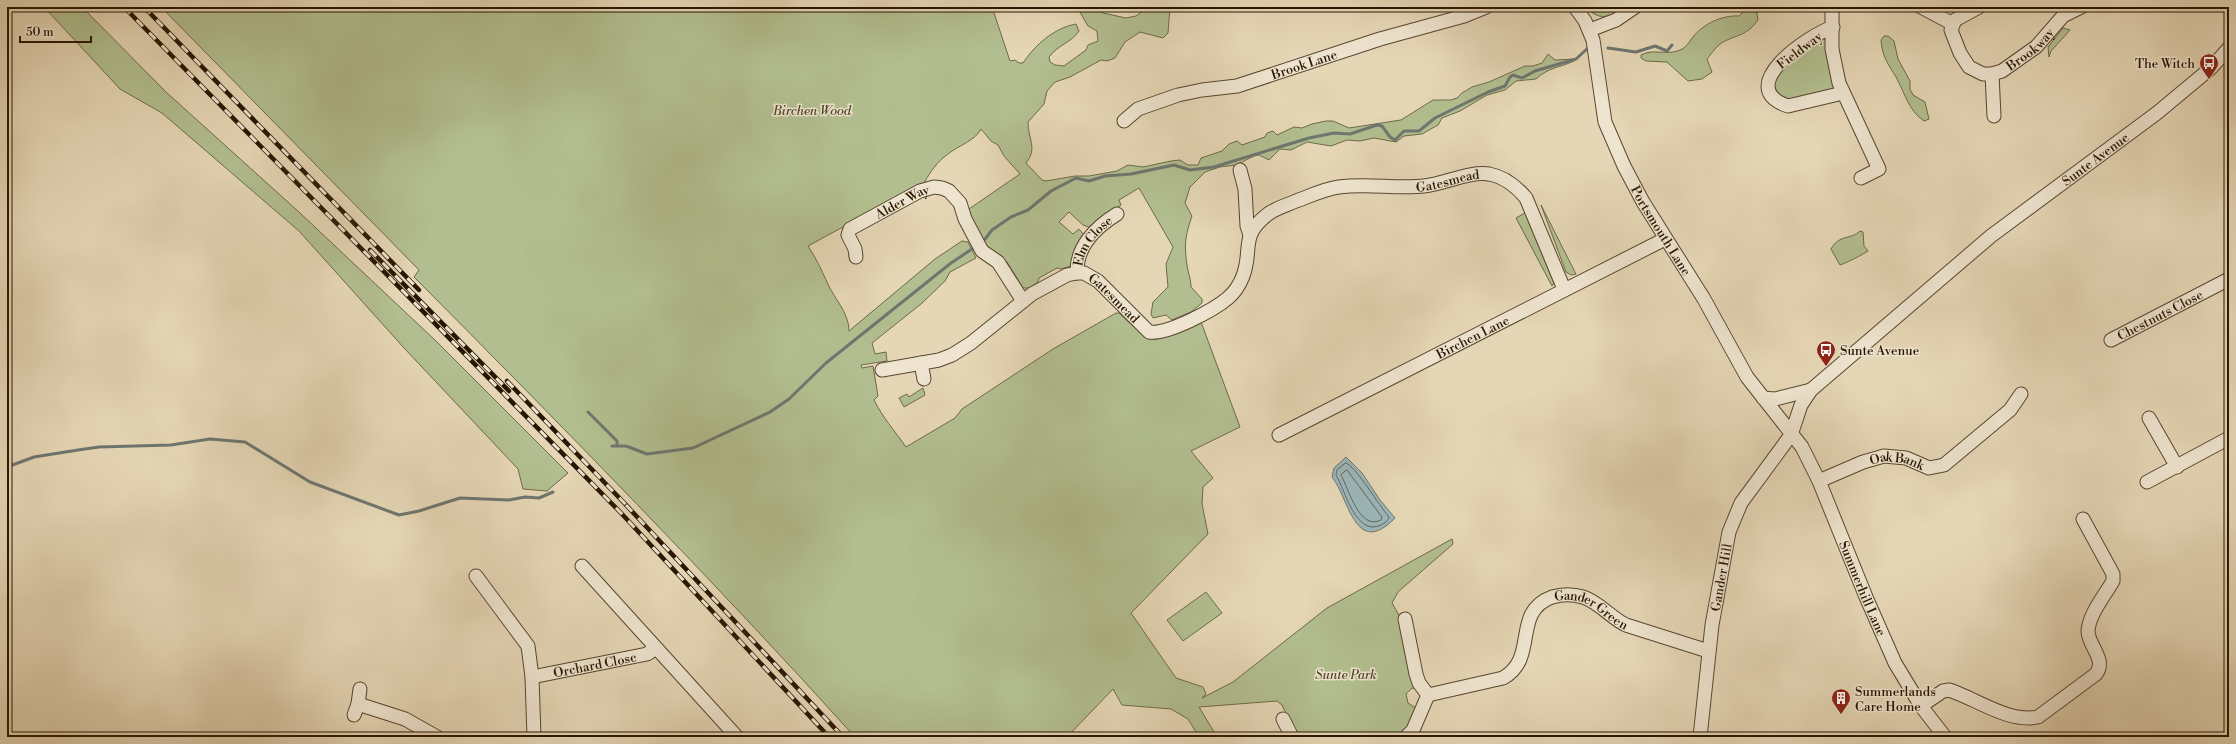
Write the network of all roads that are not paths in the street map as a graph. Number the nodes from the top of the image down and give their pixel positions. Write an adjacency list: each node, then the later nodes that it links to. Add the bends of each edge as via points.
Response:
1 (1486, 7): 16 (street, Brook Lane, via 1237,86 1178,95 1138,109)
2 (1574, 7): 11 (street, Portsmouth Lane)
3 (1635, 7): 11 (street, via 1616,20)
4 (1832, 7): 10 (street, Fieldway)
5 (1921, 7): 9 (street)
6 (1979, 7): 9 (street, via 1961,16)
7 (2081, 7): 8 (street, Brookway)
8 (2058, 12): 13 (street, Brookway, via 2036,47 2002,71)
9 (1953, 24): 13 (street, Brookway, via 1952,36 1969,67 1983,74)
10 (1833, 27): 14 (street, Fieldway, via 1832,49); 14 (street, Fieldway, via 1819,33 1778,64 1769,78 1769,88 1776,100 1788,106)
11 (1590, 30): 23 (street, Portsmouth Lane, via 1596,51 1605,122 1624,166)
12 (2229, 48): 33 (street, Sunte Avenue, via 2211,68 2156,113 1999,229)
13 (1992, 74): 15 (street, Brookway)
14 (1843, 93): 18 (street, Fieldway, via 1879,169)
15 (1994, 116)
16 (1124, 121)
17 (1240, 170): 19 (street, Gatesmead)
18 (1861, 178)
19 (1247, 204): 21 (street); 22 (street, Gatesmead, via 1247,226)
20 (1117, 214): 25 (street, Elm Close, via 1100,225 1080,250 1077,256)
21 (1268, 214): 22 (street, Gatesmead); 27 (street, Gatesmead, via 1331,188 1423,186 1474,174 1494,175 1510,182 1526,198)
22 (1250, 235): 25 (street, Gatesmead, via 1247,243 1246,268 1233,293 1202,315 1165,331 1149,332 1093,276)
23 (1666, 239): 27 (street, Birchen Lane); 35 (street, Portsmouth Lane, via 1704,299 1747,377)
24 (856, 257): 28 (street, Alder Way, via 855,248 848,235 850,229 920,191 934,187 949,191 960,203 965,220 982,251 998,262)
25 (1077, 273): 28 (street, Gatesmead)
26 (2229, 279): 29 (street, Chestnuts Close)
27 (1564, 289): 37 (street, Birchen Lane)
28 (1022, 300): 30 (street, Gatesmead, via 962,350 939,360)
29 (2112, 340)
30 (921, 363): 31 (street, Gatesmead); 32 (street)
31 (882, 370)
32 (924, 379)
33 (1811, 390): 35 (street, Sunte Avenue, via 1775,399); 38 (street, Sunte Avenue, via 1801,405)
34 (2021, 394): 41 (street, Oak Bank, via 2010,410 1944,465 1929,468 1906,458 1884,456)
35 (1763, 398): 38 (street, Portsmouth Lane)
36 (2149, 418): 40 (street)
37 (1279, 435)
38 (1791, 436): 41 (street, Summerhill Lane, via 1802,447); 48 (street, Gander Hill, via 1733,517 1720,574)
39 (2229, 438): 40 (street)
40 (2177, 466): 42 (street)
41 (1819, 481): 52 (street, Summerhill Lane, via 1895,663)
42 (2147, 482)
43 (2083, 519): 52 (street, via 2114,574 2113,581 2088,630 2091,645 2100,661 2096,674 2038,716 2027,719 2015,717 1949,690 1943,691)
44 (582, 566): 47 (street, Orchard Close)
45 (476, 576): 49 (street, via 524,639 530,654)
46 (1405, 619): 51 (street, via 1416,674)
47 (656, 648): 49 (street, Orchard Close, via 647,654); 56 (street, Orchard Close)
48 (1708, 651): 51 (street, Gander Green, via 1626,625 1584,598 1564,595 1545,600 1533,609 1520,662 1511,674); 59 (street, Gander Hill)
49 (532, 677): 55 (street)
50 (360, 690): 54 (street, via 356,709 405,719)
51 (1428, 695): 58 (street, via 1413,730)
52 (1921, 706): 60 (street, Summerhill Lane)
53 (1283, 719): 57 (street)
54 (437, 737)
55 (534, 737)
56 (737, 737)
57 (1292, 737)
58 (1406, 737)
59 (1700, 737)
60 (1944, 737)

